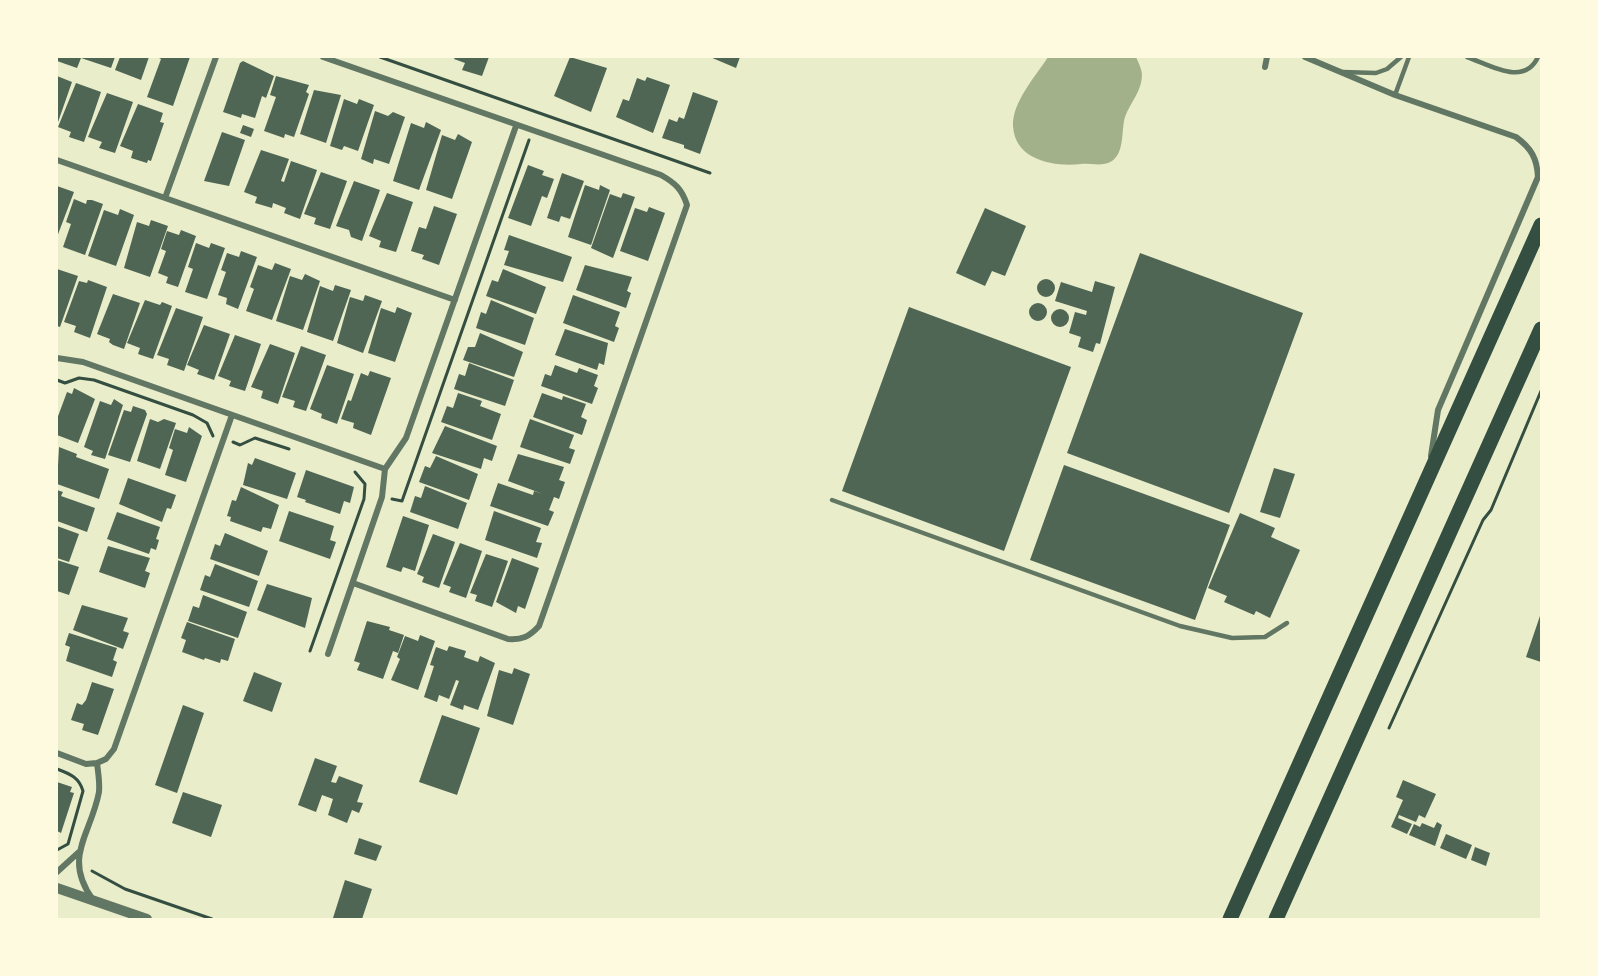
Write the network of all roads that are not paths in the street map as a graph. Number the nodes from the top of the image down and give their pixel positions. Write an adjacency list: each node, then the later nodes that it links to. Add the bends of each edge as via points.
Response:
1 (216, 57): 14 (street)
2 (323, 57): 12 (street)
3 (1267, 57): 9 (street)
4 (1305, 57): 10 (street)
5 (1401, 57): 10 (lane, via 1376,73)
6 (1409, 57): 11 (lane)
7 (1467, 57): 8 (lane, via 1515,74 1524,73)
8 (1538, 57)
9 (1265, 67)
10 (1342, 72): 11 (street)
11 (1395, 95): 22 (street, via 1516,137 1527,145 1538,168 1538,177 1438,410)
12 (516, 126): 17 (street); 24 (street, via 661,175 675,182 687,205 539,626 531,635 508,639)
13 (57, 160): 14 (street)
14 (165, 198): 17 (street)
15 (1541, 225): 16 (highway)
16 (1534, 257): 22 (highway)
17 (455, 300): 21 (street, via 406,438)
18 (1541, 329): 35 (highway)
19 (57, 358): 20 (street, via 83,362)
20 (232, 416): 21 (street); 28 (street, via 114,749)
21 (386, 468): 24 (street, via 382,497)
22 (1429, 475): 34 (highway)
23 (832, 500): 25 (lane, via 1180,626 1232,638 1265,637)
24 (353, 583): 26 (street)
25 (1287, 623)
26 (328, 654)
27 (57, 753): 28 (street, via 86,764)
28 (97, 763): 29 (street, via 99,792)
29 (79, 851): 30 (street); 32 (street, via 81,880)
30 (57, 872)
31 (57, 888): 32 (street)
32 (94, 900): 33 (street)
33 (147, 919)
34 (1230, 919)
35 (1276, 919)

